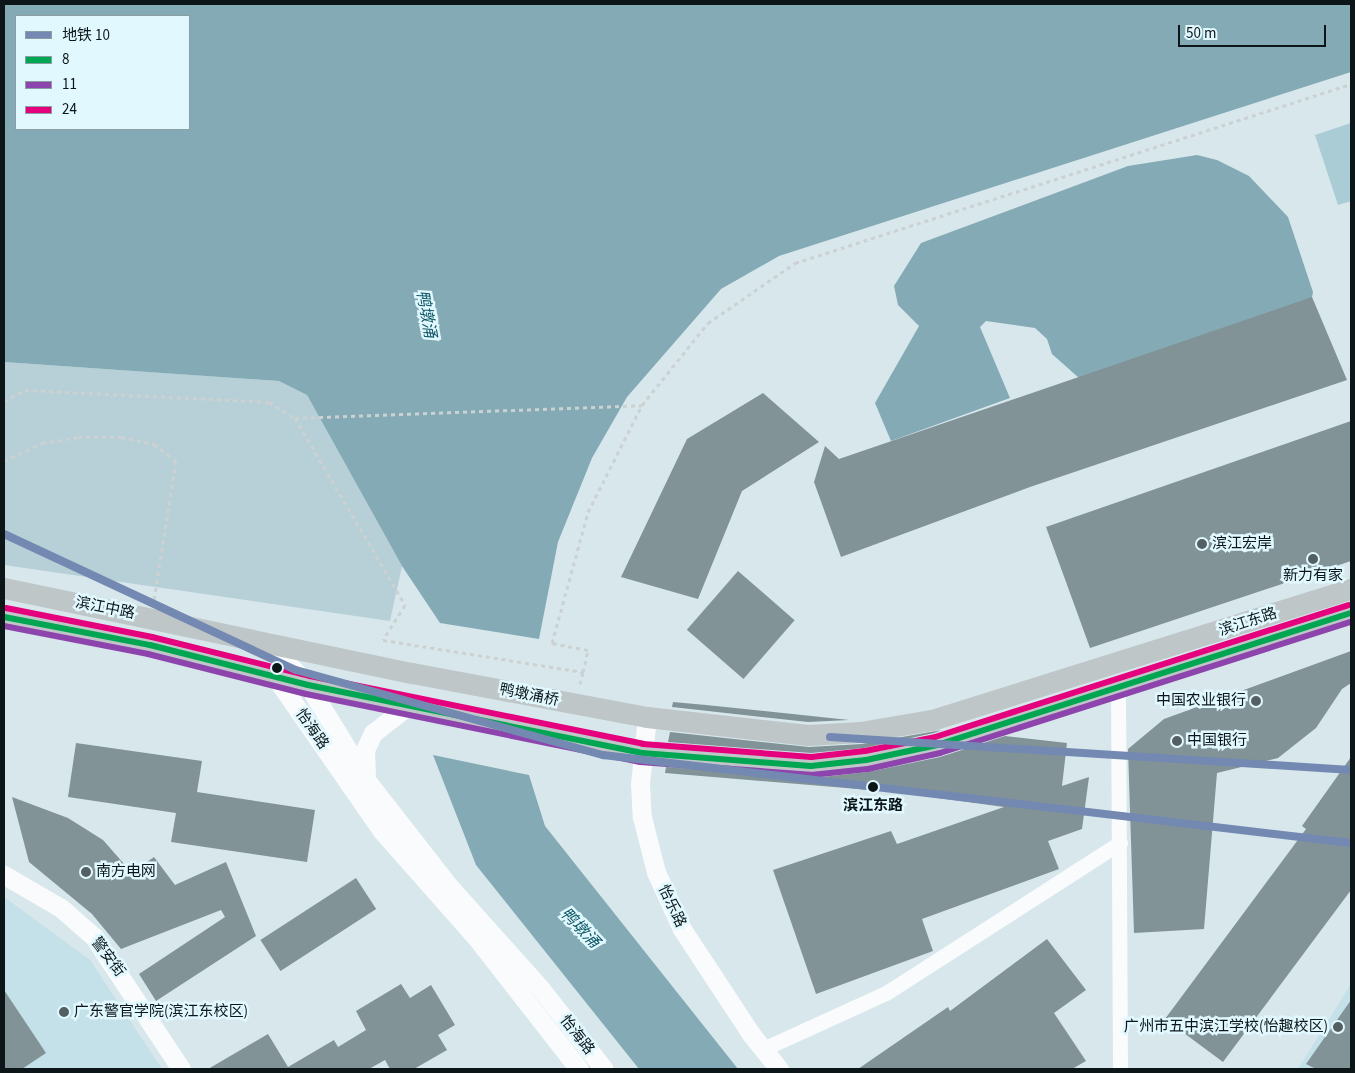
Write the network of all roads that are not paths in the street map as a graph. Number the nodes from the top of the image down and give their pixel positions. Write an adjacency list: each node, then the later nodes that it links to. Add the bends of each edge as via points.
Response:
1 (4, 588): 5 (main road, 滨江中路)
2 (1351, 588): 11 (main road, 滨江东路, via 932,720 860,732 808,734)
3 (1351, 613): 9 (main road, 滨江东路)
4 (4, 617): 7 (main road, 滨江中路, via 150,645)
5 (268, 642): 6 (main road, 滨江中路); 7 (street, 怡海路); 8 (street, 怡海路)
6 (412, 673): 11 (main road, 鸭墩涌桥)
7 (276, 678): 8 (main road, 滨江中路); 18 (street, 怡海路, via 382,831 475,936)
8 (308, 685): 10 (main road, 滨江中路); 13 (street, 怡海路)
9 (1118, 686): 12 (main road, 滨江东路, via 938,745 866,760 777,765); 14 (street)
10 (409, 706): 12 (main road); 13 (street, via 373,733 365,750)
11 (647, 717): 12 (street, 怡乐路)
12 (642, 753): 16 (street, 怡乐路, via 642,817 656,872 682,929)
13 (367, 781): 19 (street, 怡海路, via 448,885 540,988)
14 (1120, 843): 16 (street, via 886,993); 21 (street)
15 (4, 875): 17 (street, 警安街, via 33,895 61,908 94,937)
16 (763, 1049): 20 (street, 怡乐路)
17 (181, 1069)
18 (579, 1069)
19 (604, 1069)
20 (779, 1069)
21 (1120, 1069)

